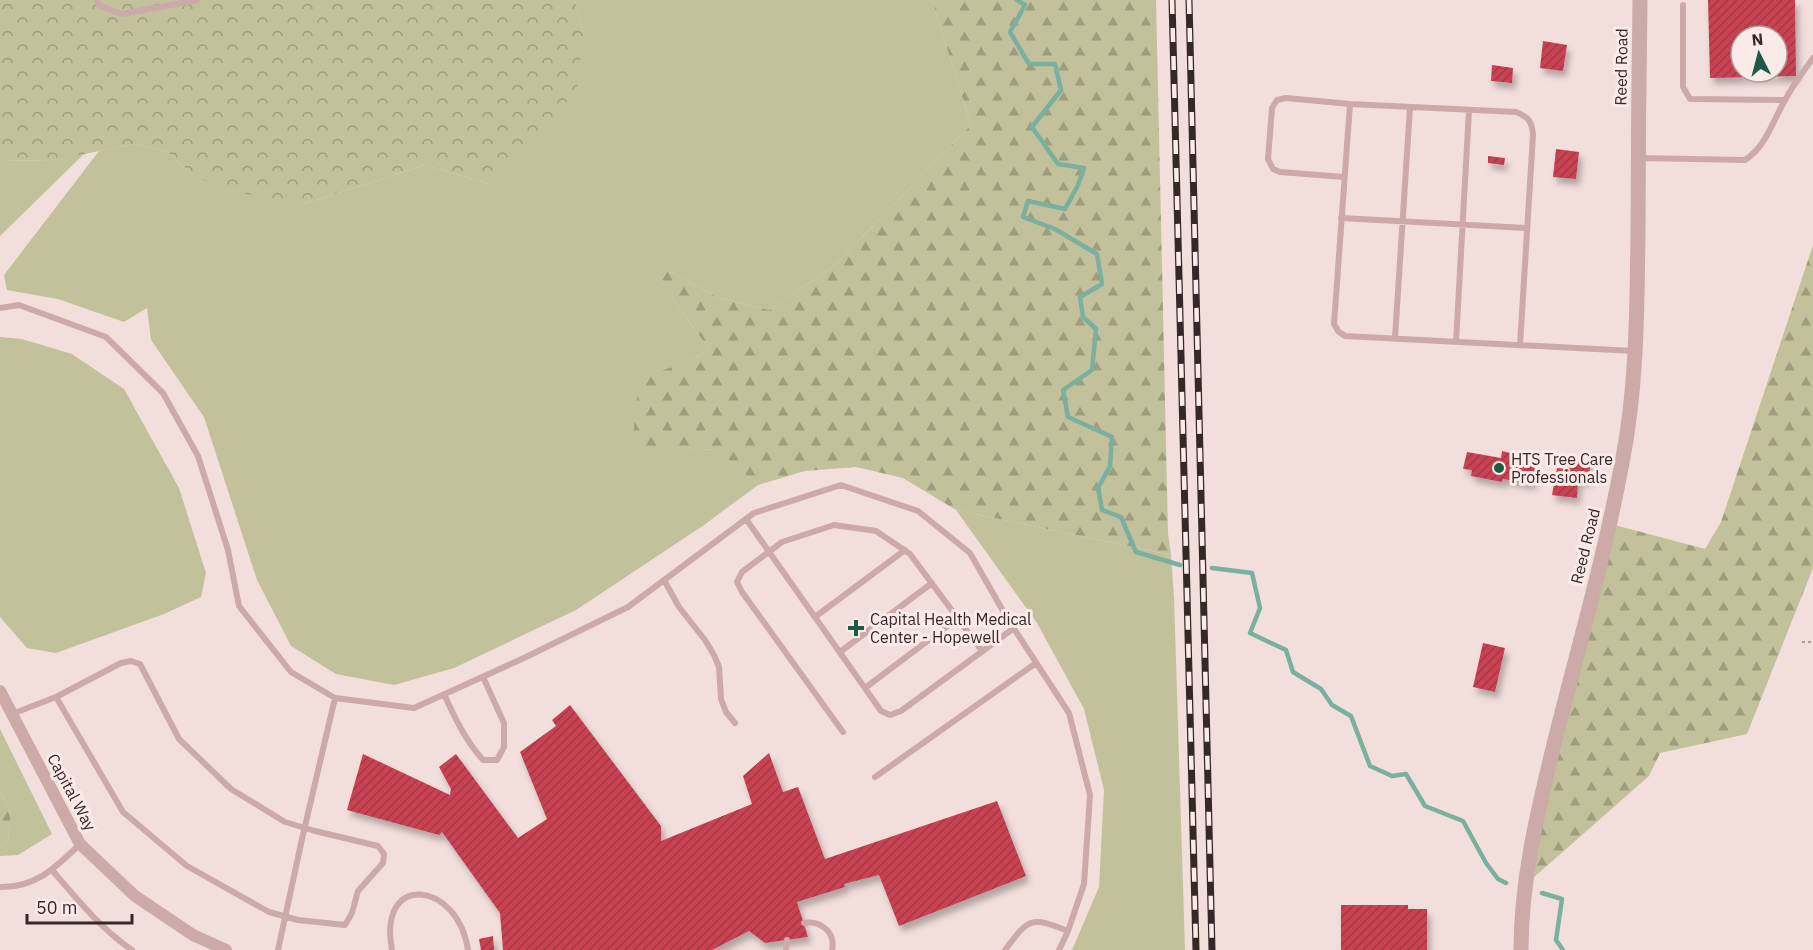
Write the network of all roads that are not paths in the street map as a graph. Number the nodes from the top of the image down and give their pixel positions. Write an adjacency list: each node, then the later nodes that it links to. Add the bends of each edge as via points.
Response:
1 (97, 0): 2 (lane, via 100,6 122,14)
2 (198, 0)
3 (1640, 0): 10 (street, Reed Road)
4 (1683, 5): 6 (lane, via 1683,87 1690,99)
5 (1813, 58): 6 (lane)
6 (1785, 100): 10 (lane, via 1764,142 1745,160)
7 (1350, 104): 8 (lane); 11 (lane); 11 (lane, via 1277,100 1270,129 1268,159 1272,169)
8 (1410, 107): 9 (lane); 13 (lane)
9 (1470, 110): 14 (lane); 15 (lane, via 1516,112 1532,123)
10 (1638, 158): 20 (street, Reed Road)
11 (1344, 177): 12 (lane)
12 (1341, 219): 13 (lane); 17 (lane, via 1334,324 1345,336)
13 (1403, 222): 14 (lane); 17 (lane)
14 (1463, 225): 15 (lane); 18 (lane)
15 (1527, 228): 19 (lane)
16 (0, 308): 37 (lane, via 19,304 106,337 163,393 198,456 228,549 239,606 291,672)
17 (1395, 338): 18 (lane)
18 (1456, 342): 19 (lane)
19 (1520, 345): 20 (lane)
20 (1635, 351): 59 (street, Reed Road, via 1623,463 1530,852)
21 (746, 519): 23 (lane); 24 (lane); 28 (lane, via 841,485 918,511 970,553)
22 (905, 550): 23 (lane, via 876,531 834,525 782,542); 25 (lane); 26 (lane)
23 (769, 551): 26 (lane); 40 (lane, via 742,572 737,582)
24 (664, 580): 32 (lane, via 628,607); 39 (lane, via 714,655 726,712)
25 (932, 583): 27 (lane); 30 (lane)
26 (814, 617): 30 (lane)
27 (958, 618): 29 (lane); 33 (lane)
28 (1014, 628): 29 (lane); 31 (lane)
29 (982, 651): 33 (lane, via 890,715 880,711)
30 (840, 652): 33 (lane)
31 (1036, 663): 41 (lane); 48 (lane, via 1069,713 1090,795 1084,884)
32 (483, 677): 35 (lane); 35 (lane, via 504,723 504,747 497,760 483,760 472,748)
33 (865, 688)
34 (0, 691): 38 (street, Capital Way)
35 (444, 694): 37 (lane, via 414,708)
36 (56, 697): 38 (lane); 42 (lane, via 121,663 140,664 179,739 231,789 285,822); 46 (lane, via 123,812 187,866)
37 (335, 698): 42 (lane)
38 (12, 714): 43 (street, Capital Way)
39 (735, 723)
40 (843, 732)
41 (876, 777)
42 (304, 828): 46 (lane); 46 (lane, via 378,846 384,854 383,863 358,891 345,925)
43 (81, 844): 44 (lane); 51 (street, Capital Way, via 135,896 193,935)
44 (52, 870): 45 (lane, via 36,881); 50 (lane, via 84,908)
45 (0, 887)
46 (285, 917): 52 (lane)
47 (804, 923): 56 (lane, via 821,925 827,930 834,944)
48 (1068, 931): 57 (lane, via 1045,922 1032,922 1022,928); 58 (lane)
49 (787, 940): 55 (lane)
50 (132, 950)
51 (226, 950)
52 (278, 950)
53 (392, 950): 54 (lane, via 390,926 395,909 402,899 415,894 430,895 450,910 460,923)
54 (468, 950)
55 (786, 950)
56 (832, 950)
57 (1005, 950)
58 (1059, 950)
59 (1521, 950)

